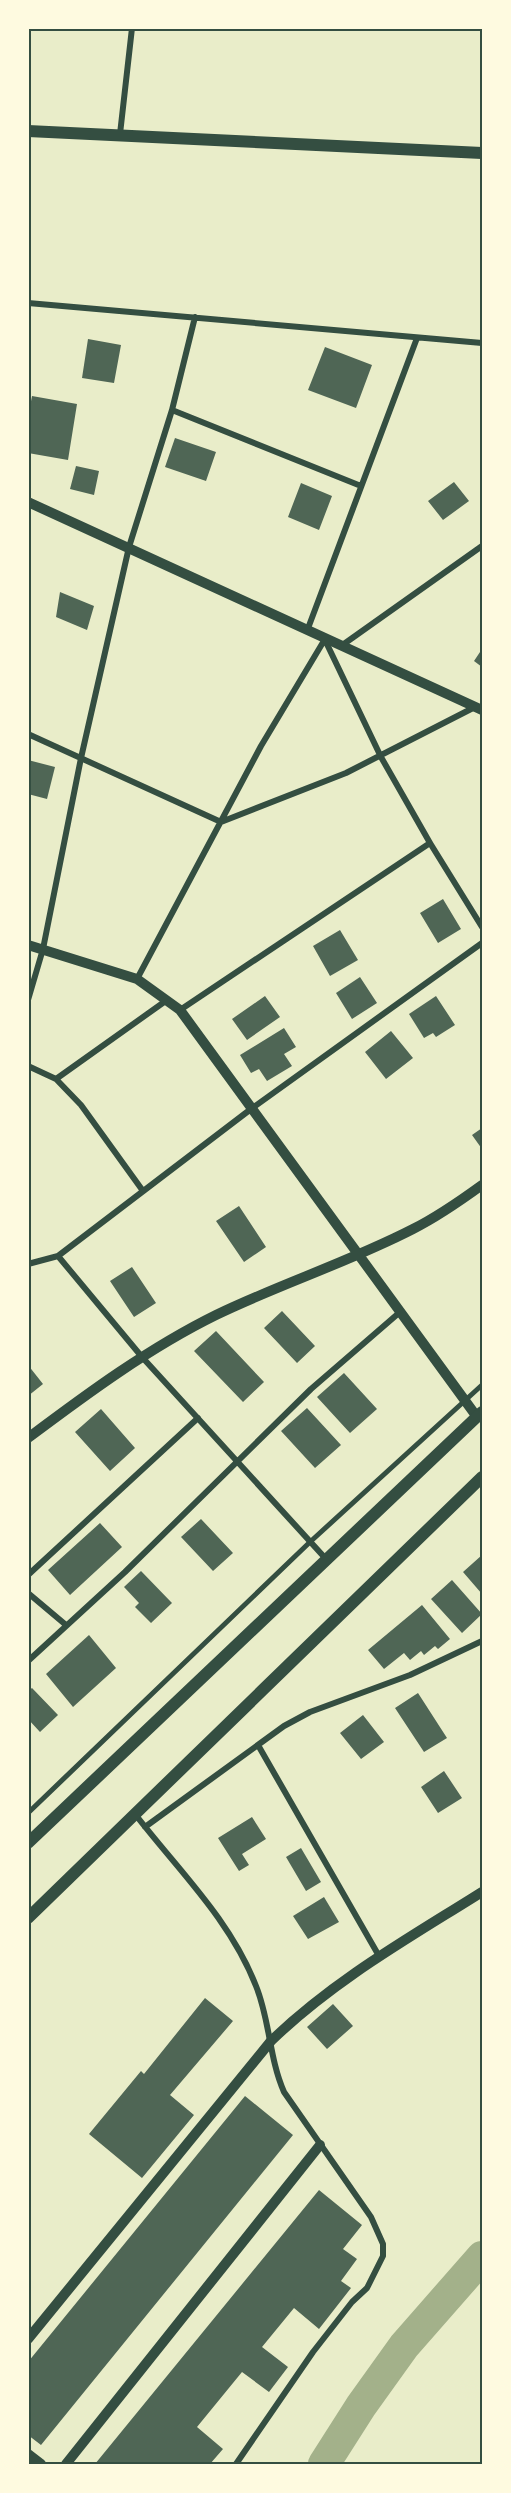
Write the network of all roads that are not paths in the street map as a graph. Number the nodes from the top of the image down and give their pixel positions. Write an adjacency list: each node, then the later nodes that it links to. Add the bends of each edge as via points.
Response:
1 (132, 28): 3 (street)
2 (28, 131): 3 (main road)
3 (120, 134): 4 (main road)
4 (483, 153)
5 (28, 303): 6 (street)
6 (195, 317): 7 (street); 9 (street)
7 (417, 338): 8 (street); 10 (street)
8 (483, 344)
9 (172, 410): 10 (street); 13 (street)
10 (361, 486): 14 (street)
11 (28, 502): 13 (street)
12 (483, 546): 16 (street)
13 (129, 547): 14 (street); 20 (street)
14 (308, 631): 15 (street)
15 (325, 639): 16 (street); 19 (street); 21 (street)
16 (341, 647): 17 (street)
17 (479, 708): 19 (street)
18 (28, 734): 20 (street)
19 (381, 757): 21 (street); 22 (street)
20 (81, 758): 21 (street); 26 (street)
21 (221, 822): 27 (street)
22 (430, 843): 23 (street); 30 (street)
23 (483, 927)
24 (483, 943): 33 (street)
25 (28, 945): 26 (street)
26 (43, 949): 27 (street); 28 (street)
27 (137, 979): 29 (street)
28 (28, 1000)
29 (167, 1000): 30 (street); 32 (street)
30 (180, 1010): 33 (street)
31 (28, 1066): 32 (street)
32 (56, 1078): 35 (street, via 88,1114)
33 (251, 1109): 35 (street); 36 (street)
34 (483, 1185): 36 (street, via 414,1229)
35 (143, 1191): 37 (street)
36 (357, 1255): 39 (street); 40 (street, via 213,1316)
37 (57, 1256): 38 (street); 40 (street)
38 (28, 1264)
39 (400, 1312): 42 (street); 46 (street, via 311,1389)
40 (142, 1357): 44 (street); 45 (street)
41 (483, 1385): 42 (street)
42 (465, 1401): 43 (street); 48 (street)
43 (480, 1414): 49 (main road)
44 (198, 1418): 46 (street); 50 (street)
45 (28, 1438)
46 (237, 1461): 48 (street); 52 (street)
47 (483, 1478): 57 (main road)
48 (310, 1542): 49 (street); 56 (street)
49 (326, 1559): 59 (main road)
50 (28, 1575)
51 (28, 1593): 52 (street)
52 (66, 1625): 54 (street)
53 (483, 1641): 55 (street, via 410,1676 310,1712)
54 (28, 1661)
55 (258, 1745): 58 (street); 62 (street)
56 (28, 1813)
57 (135, 1814): 58 (street); 61 (main road)
58 (145, 1827): 63 (street, via 195,1885 240,1949 257,1988)
59 (28, 1843)
60 (483, 1892): 62 (street)
61 (28, 1918)
62 (379, 1956): 63 (street, via 321,1996)
63 (271, 2041): 64 (street, via 284,2092); 65 (street)
64 (320, 2145): 68 (street); 69 (street, via 379,2232 383,2256 367,2288 313,2352)
65 (28, 2339)
66 (28, 2454): 67 (street)
67 (41, 2464)
68 (66, 2464)
69 (236, 2464)

